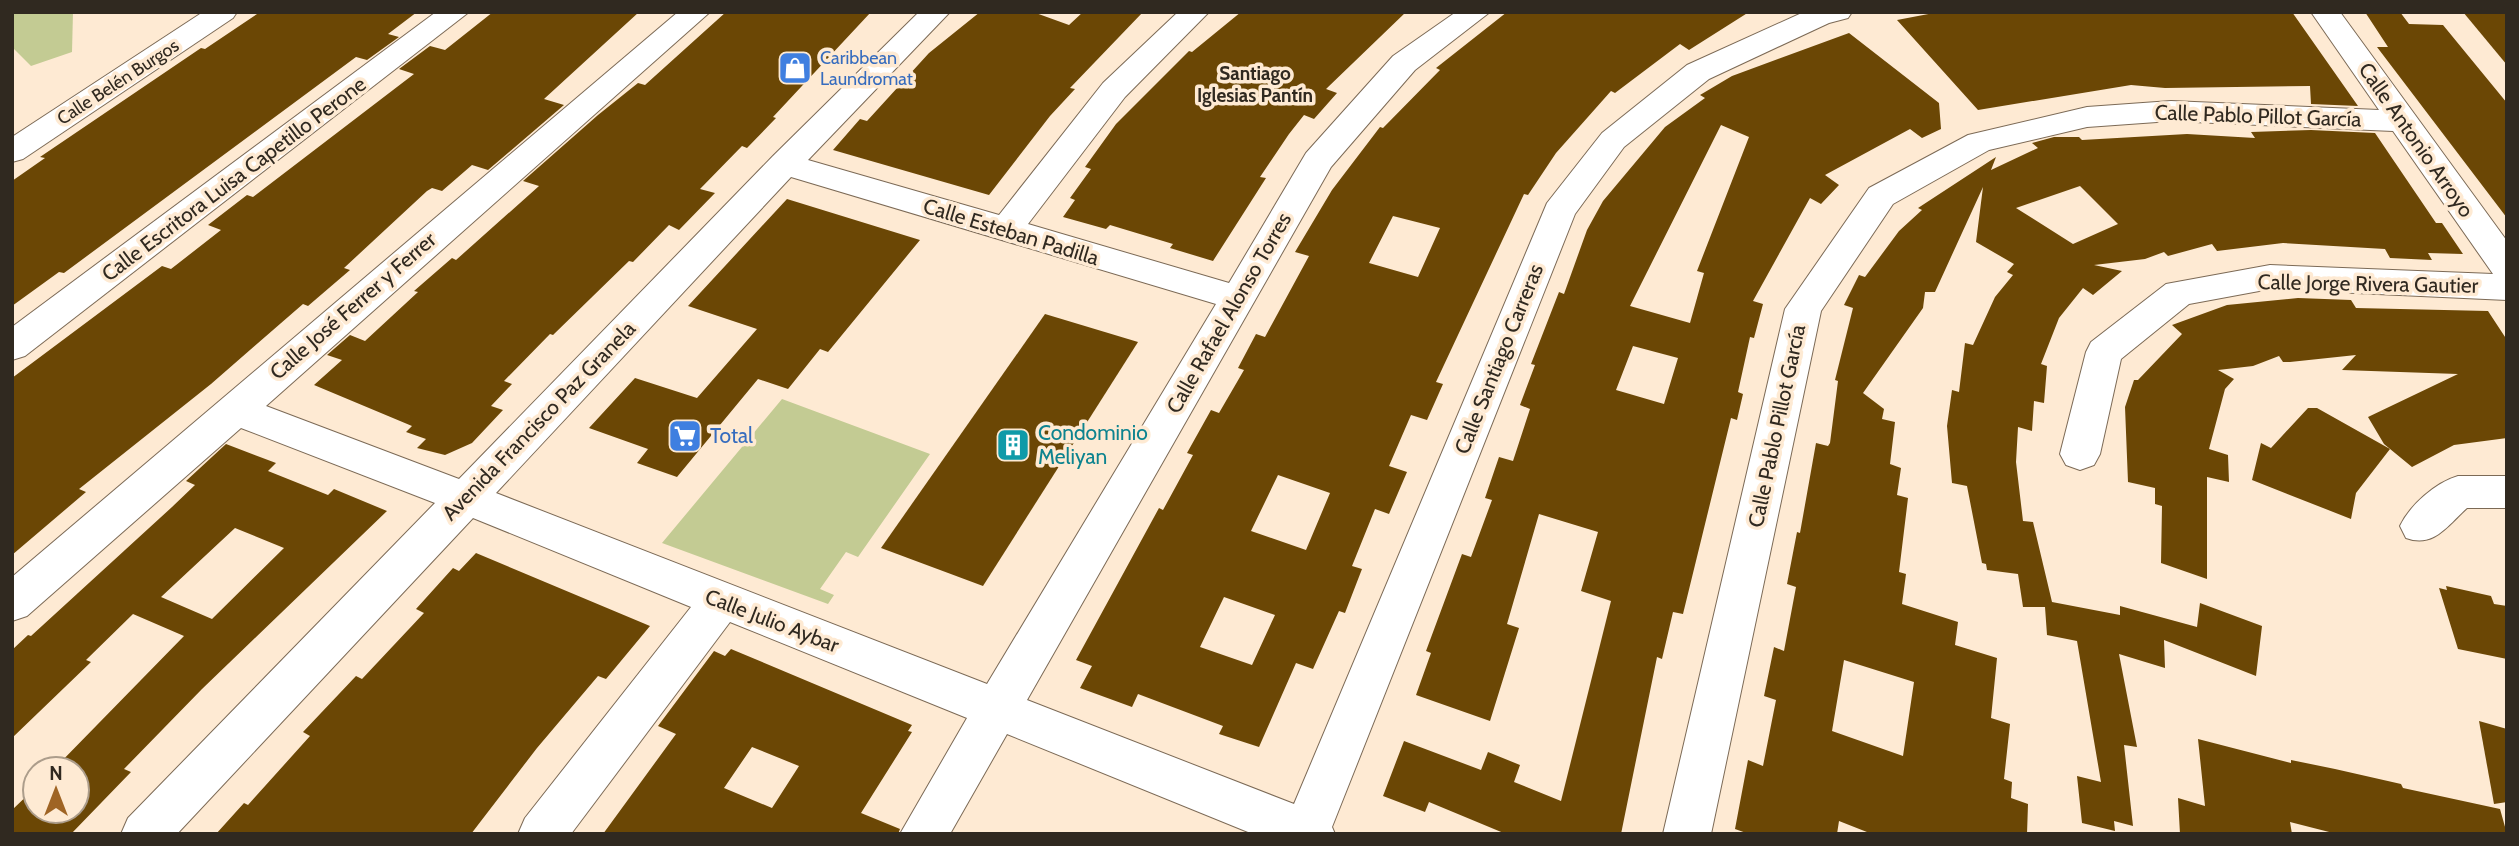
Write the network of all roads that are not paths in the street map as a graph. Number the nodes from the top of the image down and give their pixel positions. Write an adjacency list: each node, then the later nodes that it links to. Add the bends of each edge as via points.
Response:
1 (223, 12): 10 (street, Calle Belén Burgos)
2 (455, 12): 16 (street, Calle Escritora Luisa Capetillo Perone)
3 (695, 12): 17 (street, Calle José Ferrer y Ferrer)
4 (936, 12): 11 (street, Avenida Francisco Paz Granela)
5 (1195, 12): 12 (street, via 1114,90)
6 (1476, 12): 15 (street, Calle Rafael Alonso Torres, via 1404,63 1318,161)
7 (1838, 12): 25 (street, Calle Santiago Carreras, via 1698,72 1613,140 1559,211)
8 (2325, 12): 9 (street, Calle Antonio Arroyo)
9 (2403, 121): 13 (street, Calle Antonio Arroyo); 29 (street, Calle Pablo Pillot García, via 2171,111 2087,117 1979,142 1881,196 1803,309)
10 (12, 152)
11 (785, 164): 12 (street, Calle Esteban Padilla); 20 (street, Avenida Francisco Paz Granela)
12 (1005, 231): 15 (street, Calle Esteban Padilla)
13 (2507, 267)
14 (2507, 287): 18 (street, Calle Jorge Rivera Gautier, via 2270,277 2179,293 2104,352)
15 (1237, 299): 24 (street, Calle Rafael Alonso Torres)
16 (12, 346)
17 (233, 409): 20 (street, Calle Julio Aybar); 23 (street, Calle José Ferrer y Ferrer)
18 (2080, 454)
19 (2507, 492): 21 (street, via 2458,492)
20 (466, 498): 22 (street, Calle Julio Aybar); 26 (street, Avenida Francisco Paz Granela)
21 (2420, 526)
22 (721, 601): 24 (street, Calle Julio Aybar); 27 (street)
23 (12, 603)
24 (997, 709): 25 (street, Calle Julio Aybar); 28 (street, Calle Rafael Alonso Torres)
25 (1309, 833)
26 (145, 834)
27 (542, 834)
28 (924, 834)
29 (1687, 834)

